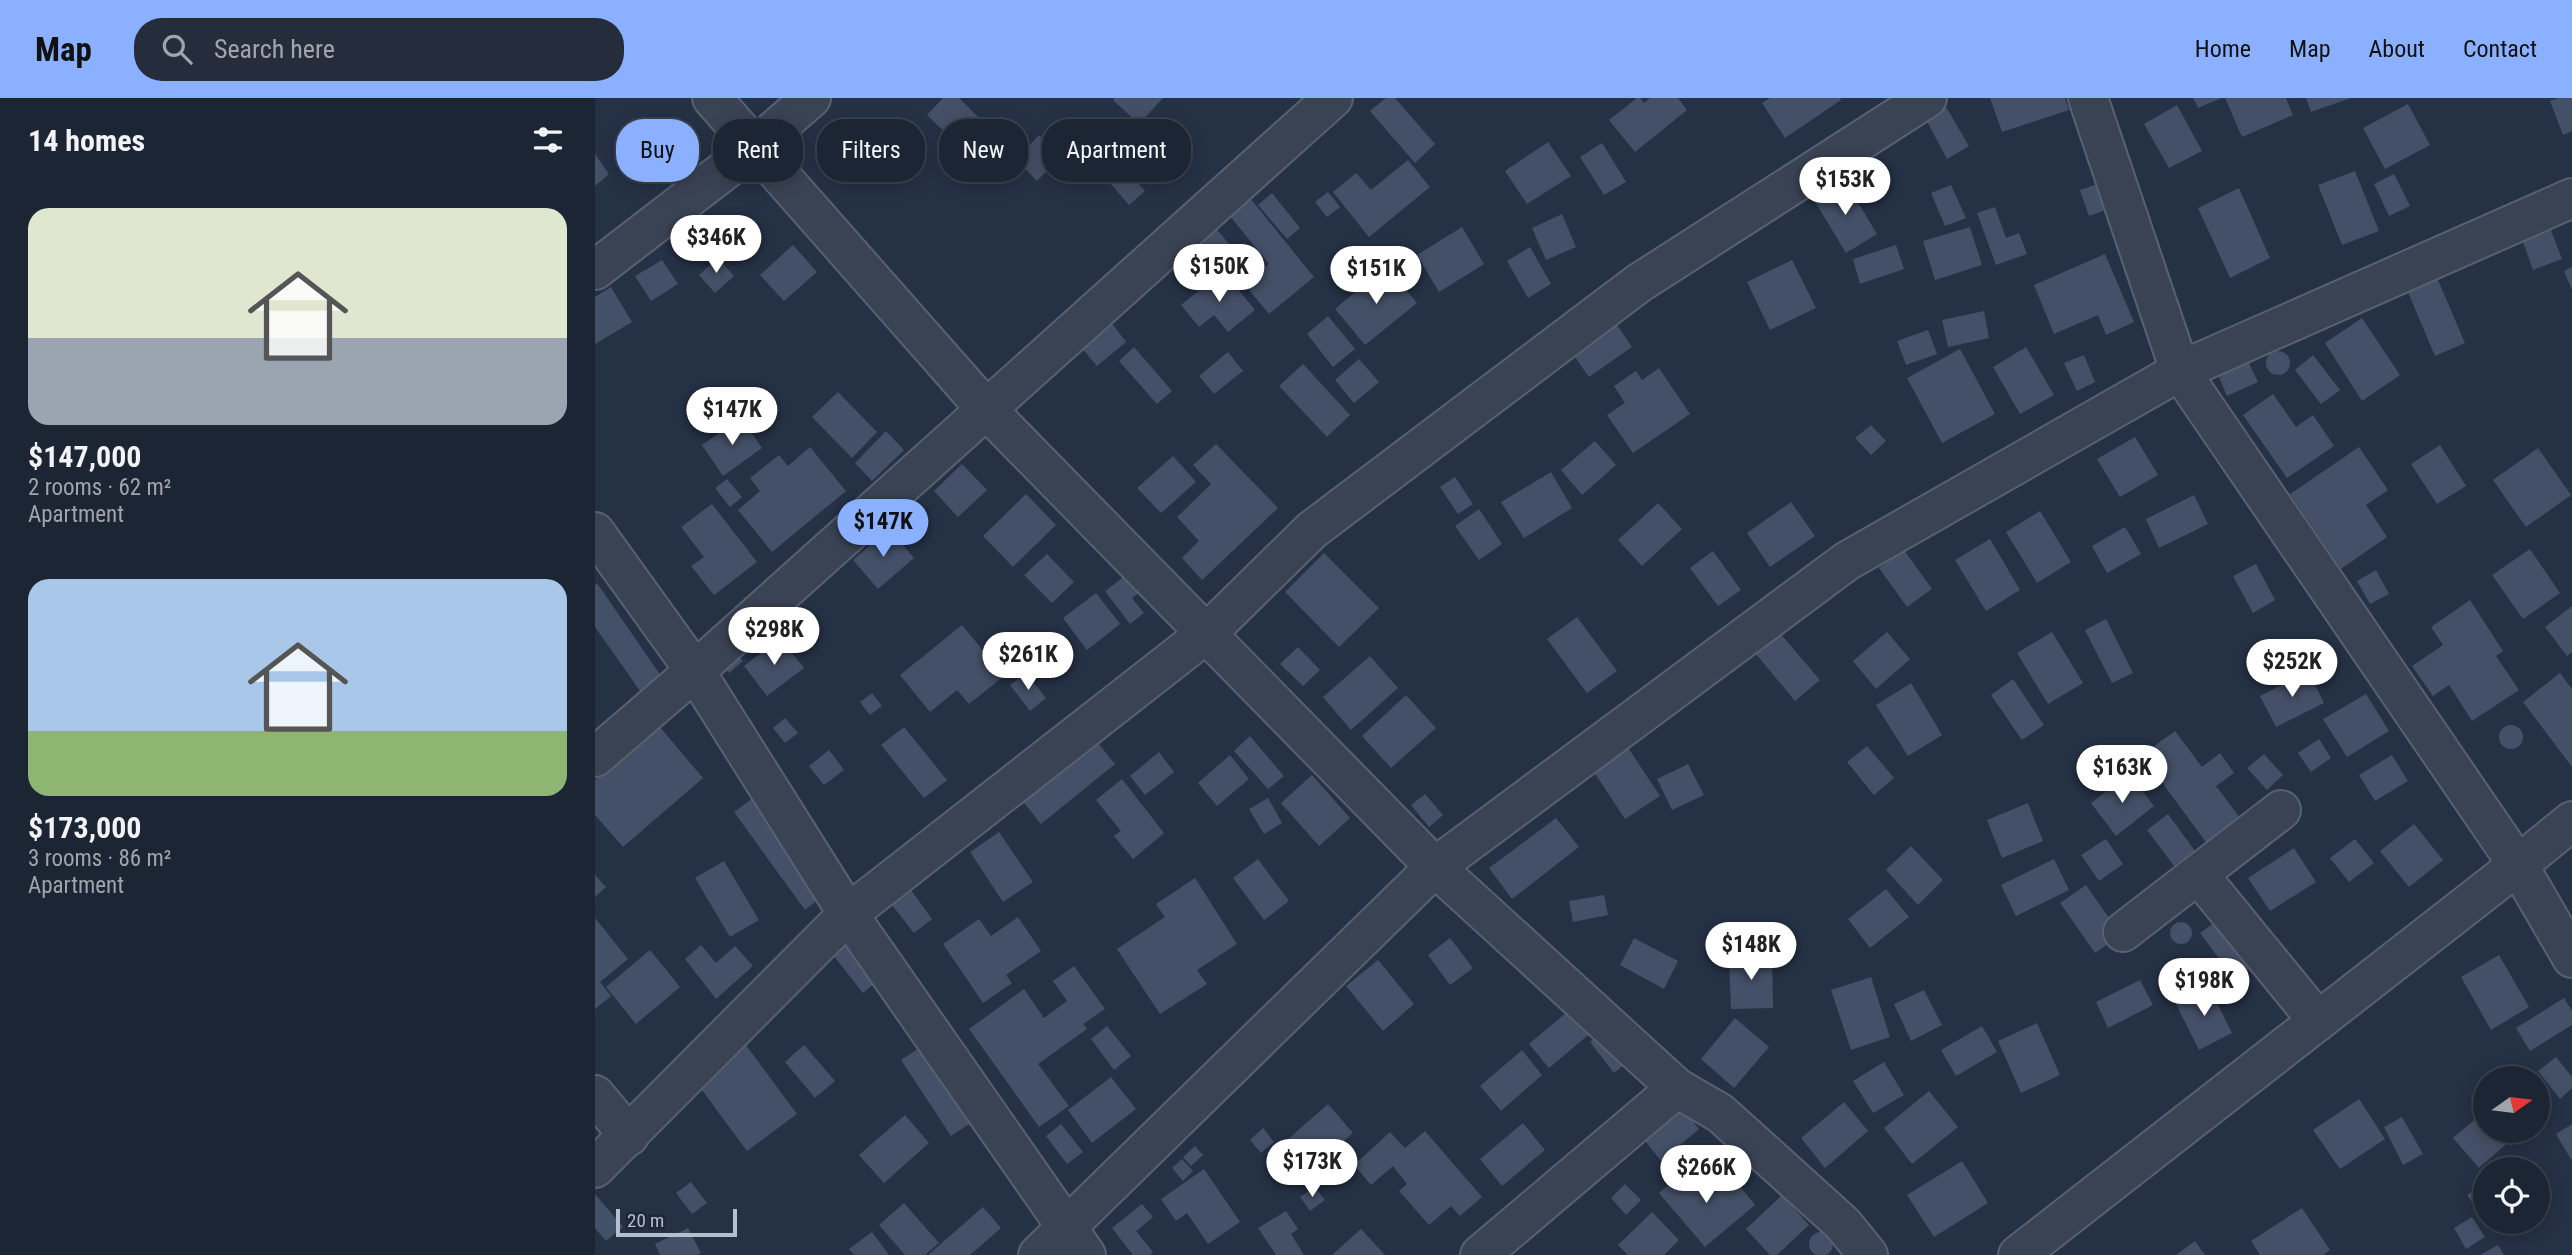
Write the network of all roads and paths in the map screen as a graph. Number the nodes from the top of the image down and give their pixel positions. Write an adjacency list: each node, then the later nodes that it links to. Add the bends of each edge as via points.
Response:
1 (712, 98): 6 (street)
2 (811, 98): 7 (street)
3 (1333, 98): 13 (street)
4 (1927, 98): 15 (street, via 1639,283 1312,530)
5 (2088, 98): 12 (street)
6 (730, 119)
7 (787, 119)
8 (713, 179): 11 (street)
9 (786, 182): 13 (street)
10 (2572, 198): 12 (street)
11 (595, 270)
12 (2180, 371): 20 (street); 21 (street, via 1847,561)
13 (986, 409): 15 (street); 16 (street)
14 (595, 532): 16 (street)
15 (1207, 633): 21 (street); 23 (street)
16 (695, 671): 17 (street); 23 (street)
17 (595, 757)
18 (2281, 810): 22 (street)
19 (2572, 821): 20 (street)
20 (2518, 865): 25 (street); 26 (street)
21 (1435, 867): 27 (street); 31 (street)
22 (2198, 874): 24 (street); 26 (street)
23 (848, 914): 29 (street); 31 (street)
24 (2123, 932)
25 (2572, 958)
26 (2318, 1021): 35 (street)
27 (1677, 1088): 33 (street); 34 (street, via 1720,1113 1843,1224)
28 (595, 1095): 29 (street)
29 (629, 1136): 30 (street)
30 (595, 1168)
31 (1077, 1242): 32 (street)
32 (1038, 1255)
33 (1480, 1255)
34 (1868, 1255)
35 (2018, 1255)

